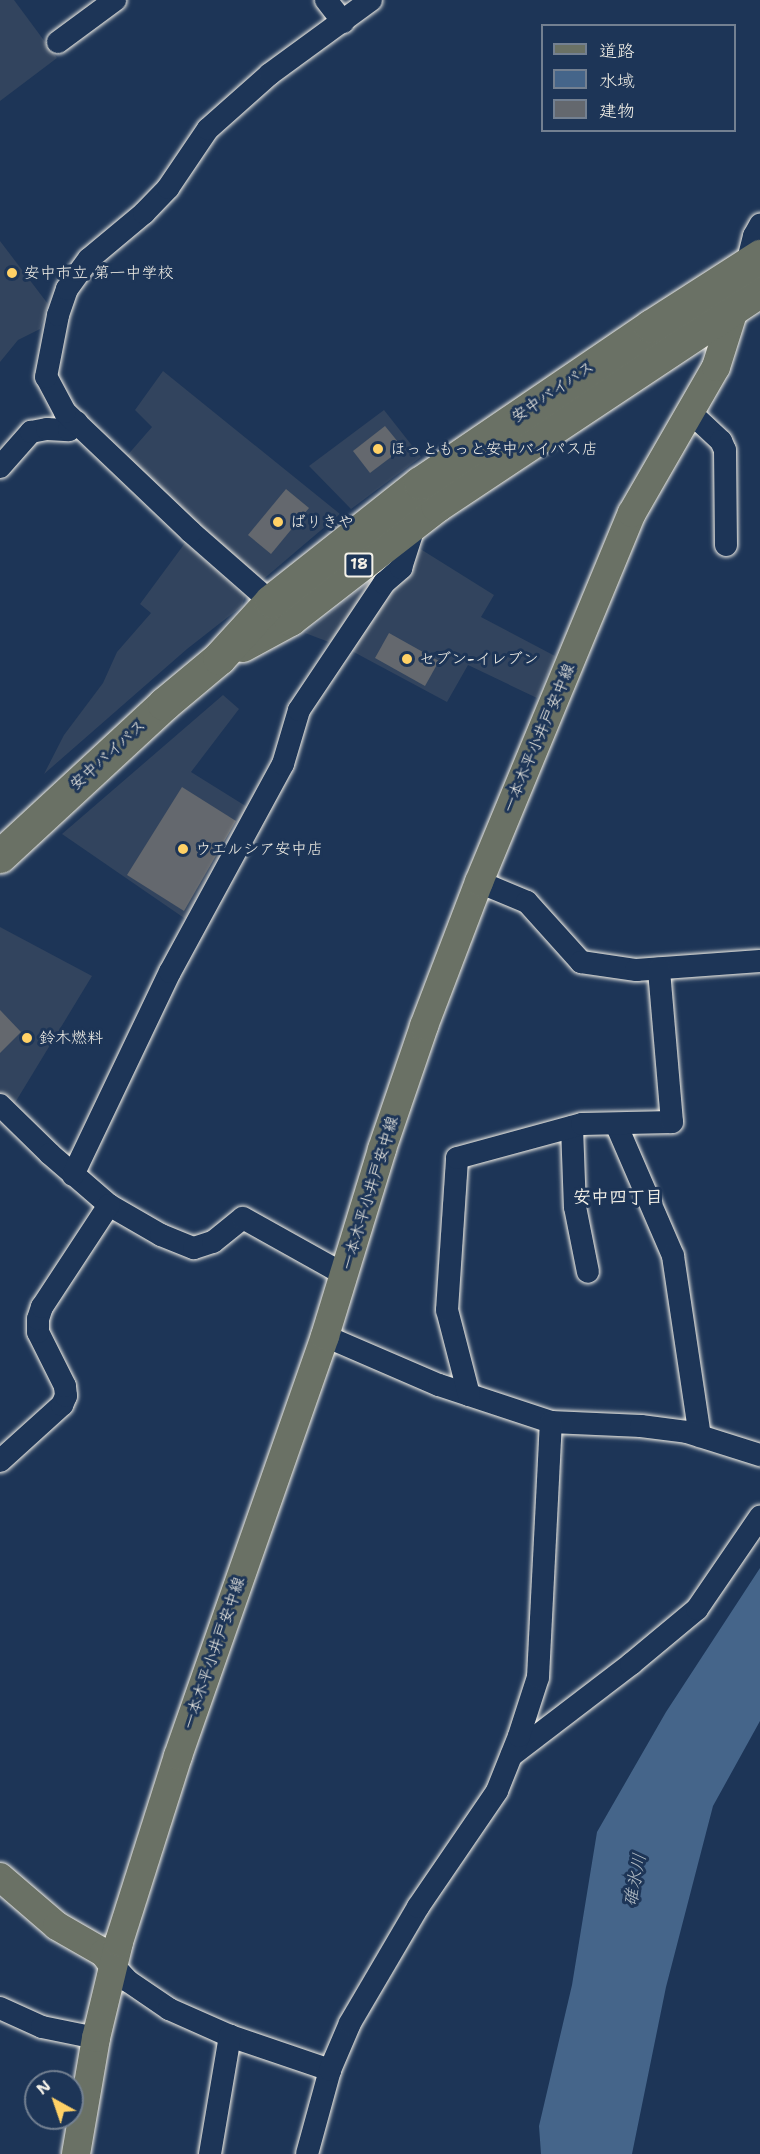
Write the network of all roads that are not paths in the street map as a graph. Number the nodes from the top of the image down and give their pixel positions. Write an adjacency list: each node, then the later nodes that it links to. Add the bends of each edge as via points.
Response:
1 (114, 0): 5 (street)
2 (326, 0): 4 (street)
3 (371, 0): 4 (street)
4 (342, 22): 9 (street, via 270,74 208,129 168,188 89,259 67,289 46,377 65,412)
5 (58, 42)
6 (760, 225): 7 (street, via 754,236)
7 (751, 278): 8 (main road, 一本木平小井戸安中線, via 716,368); 11 (highway, 安中バイパス / 18); 13 (highway, 安中バイパス / 18, via 657,322 420,483)
8 (691, 413): 12 (street, via 721,441 725,450); 15 (main road, 一本木平小井戸安中線, via 632,513)
9 (77, 422): 10 (street, via 69,430 31,432); 13 (street, via 191,532)
10 (0, 467)
11 (416, 521): 13 (highway, 安中バイパス / 18); 21 (street, via 401,568 384,583 299,710 283,764 170,972)
12 (726, 545)
13 (280, 610): 14 (highway, 安中バイパス / 18, via 164,704)
14 (0, 856)
15 (479, 882): 17 (street, via 527,902 581,962 636,970); 24 (main road, 一本木平小井戸安中線, via 382,1149)
16 (760, 961): 17 (street)
17 (659, 969): 19 (street, via 672,1122)
18 (0, 1105): 21 (street)
19 (616, 1124): 20 (street); 28 (street, via 673,1256)
20 (572, 1127): 23 (street, via 575,1207); 26 (street, via 457,1158 447,1310)
21 (73, 1175): 22 (street)
22 (109, 1204): 24 (street, via 161,1235 194,1248 213,1242 243,1218); 32 (street, via 38,1319 38,1332 65,1386 62,1405)
23 (588, 1272)
24 (345, 1275): 25 (main road, 一本木平小井戸安中線)
25 (326, 1336): 26 (street); 36 (main road, 一本木平小井戸安中線, via 178,1756)
26 (469, 1395): 27 (street)
27 (551, 1422): 28 (street, via 641,1426); 34 (street, via 538,1677)
28 (700, 1436): 30 (street)
29 (760, 1440): 30 (street)
30 (727, 1443): 31 (street)
31 (760, 1455)
32 (0, 1461)
33 (760, 1517): 34 (street, via 697,1609)
34 (512, 1755): 40 (street, via 497,1791 418,1907 350,2023)
35 (0, 1877): 36 (main road, via 57,1926 104,1953)
36 (112, 1965): 38 (street, via 128,1981 170,2009); 39 (main road, 一本木平小井戸安中線)
37 (0, 2008): 39 (street, via 42,2027)
38 (230, 2036): 40 (street); 42 (street)
39 (96, 2038): 41 (main road, 一本木平小井戸安中線)
40 (330, 2070): 43 (street)
41 (76, 2154)
42 (210, 2154)
43 (307, 2154)

